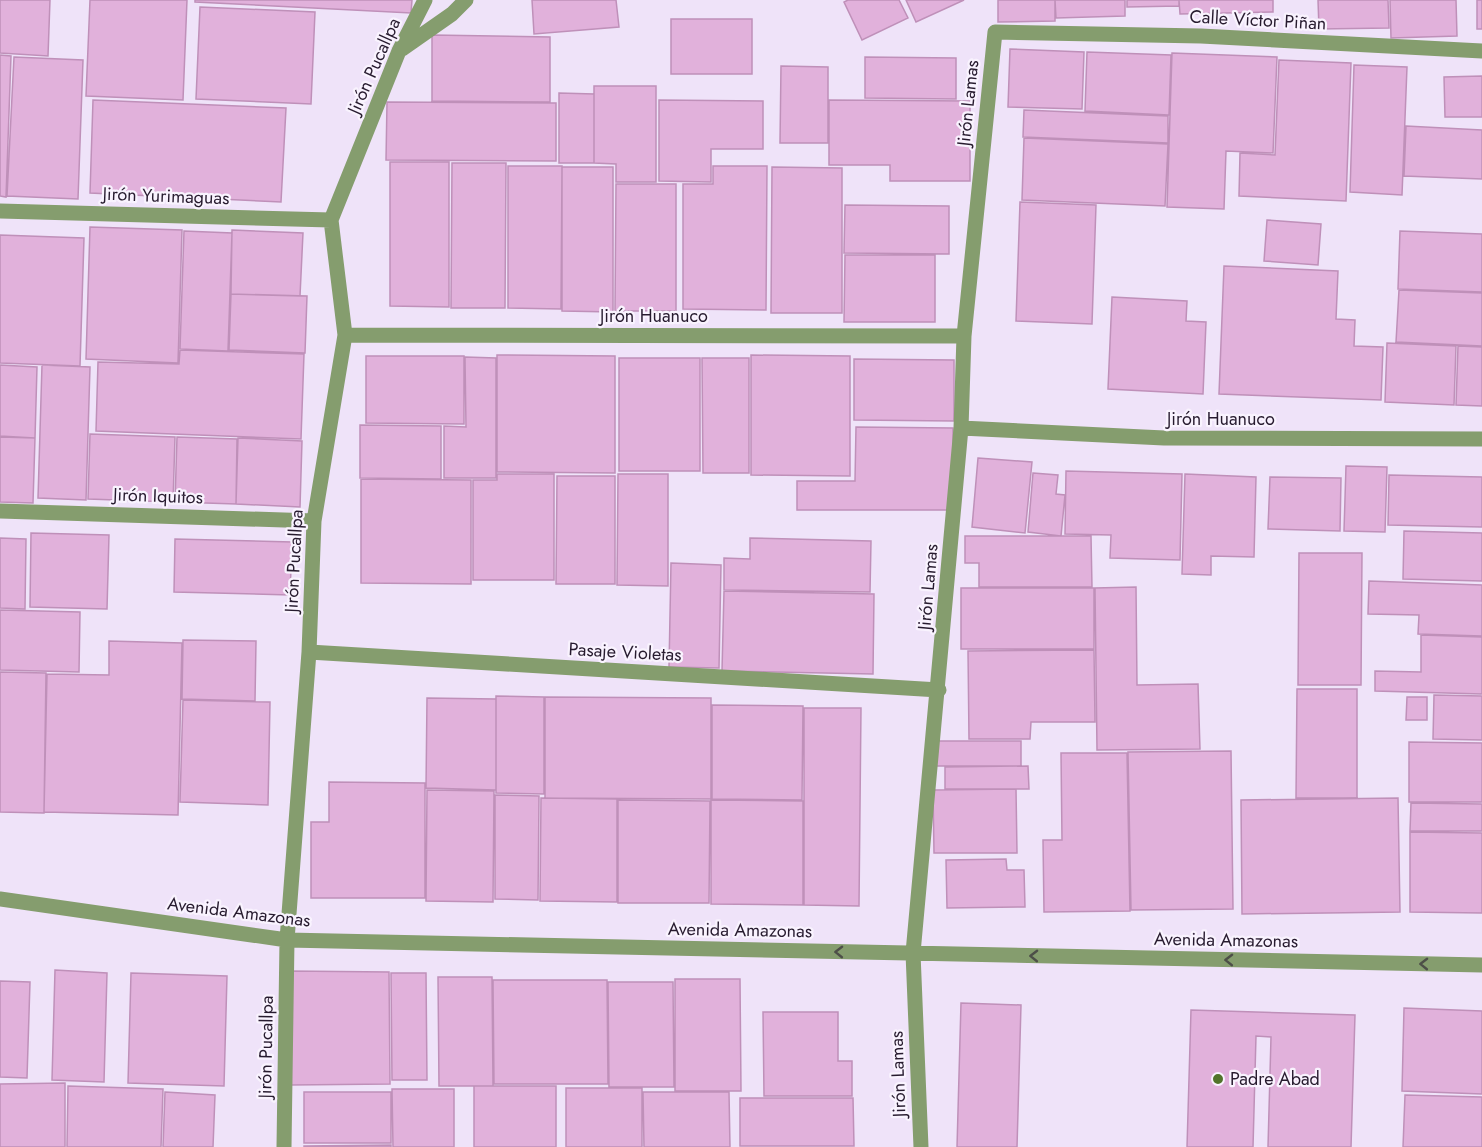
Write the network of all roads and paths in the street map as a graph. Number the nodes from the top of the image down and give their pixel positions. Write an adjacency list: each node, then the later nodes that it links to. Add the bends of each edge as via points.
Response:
1 (425, 0): 4 (street, Jirón Pucallpa)
2 (466, 0): 4 (street)
3 (995, 32): 5 (street, Calle Víctor Piñan, via 1201,36); 9 (street, Jirón Lamas)
4 (399, 51): 7 (street, Jirón Pucallpa)
5 (1482, 51)
6 (0, 211): 7 (street, Jirón Yurimaguas)
7 (331, 220): 8 (street, Jirón Pucallpa)
8 (345, 335): 9 (street, Jirón Huanuco); 13 (street, Jirón Pucallpa)
9 (964, 336): 10 (street, Jirón Lamas)
10 (961, 428): 11 (street, Jirón Huanuco, via 1164,438); 15 (street, Jirón Lamas)
11 (1482, 439)
12 (0, 511): 13 (street, Jirón Iquitos)
13 (314, 521): 14 (street, Jirón Pucallpa)
14 (309, 652): 15 (street, Pasaje Violetas); 17 (street, Jirón Pucallpa)
15 (939, 690): 18 (street, Jirón Lamas)
16 (0, 899): 17 (street, Avenida Amazonas)
17 (287, 940): 18 (street, Avenida Amazonas, one-way to 17); 20 (street, Jirón Pucallpa)
18 (913, 953): 19 (street, Avenida Amazonas, one-way to 18); 21 (street, Jirón Lamas)
19 (1482, 965)
20 (284, 1147)
21 (921, 1147)

